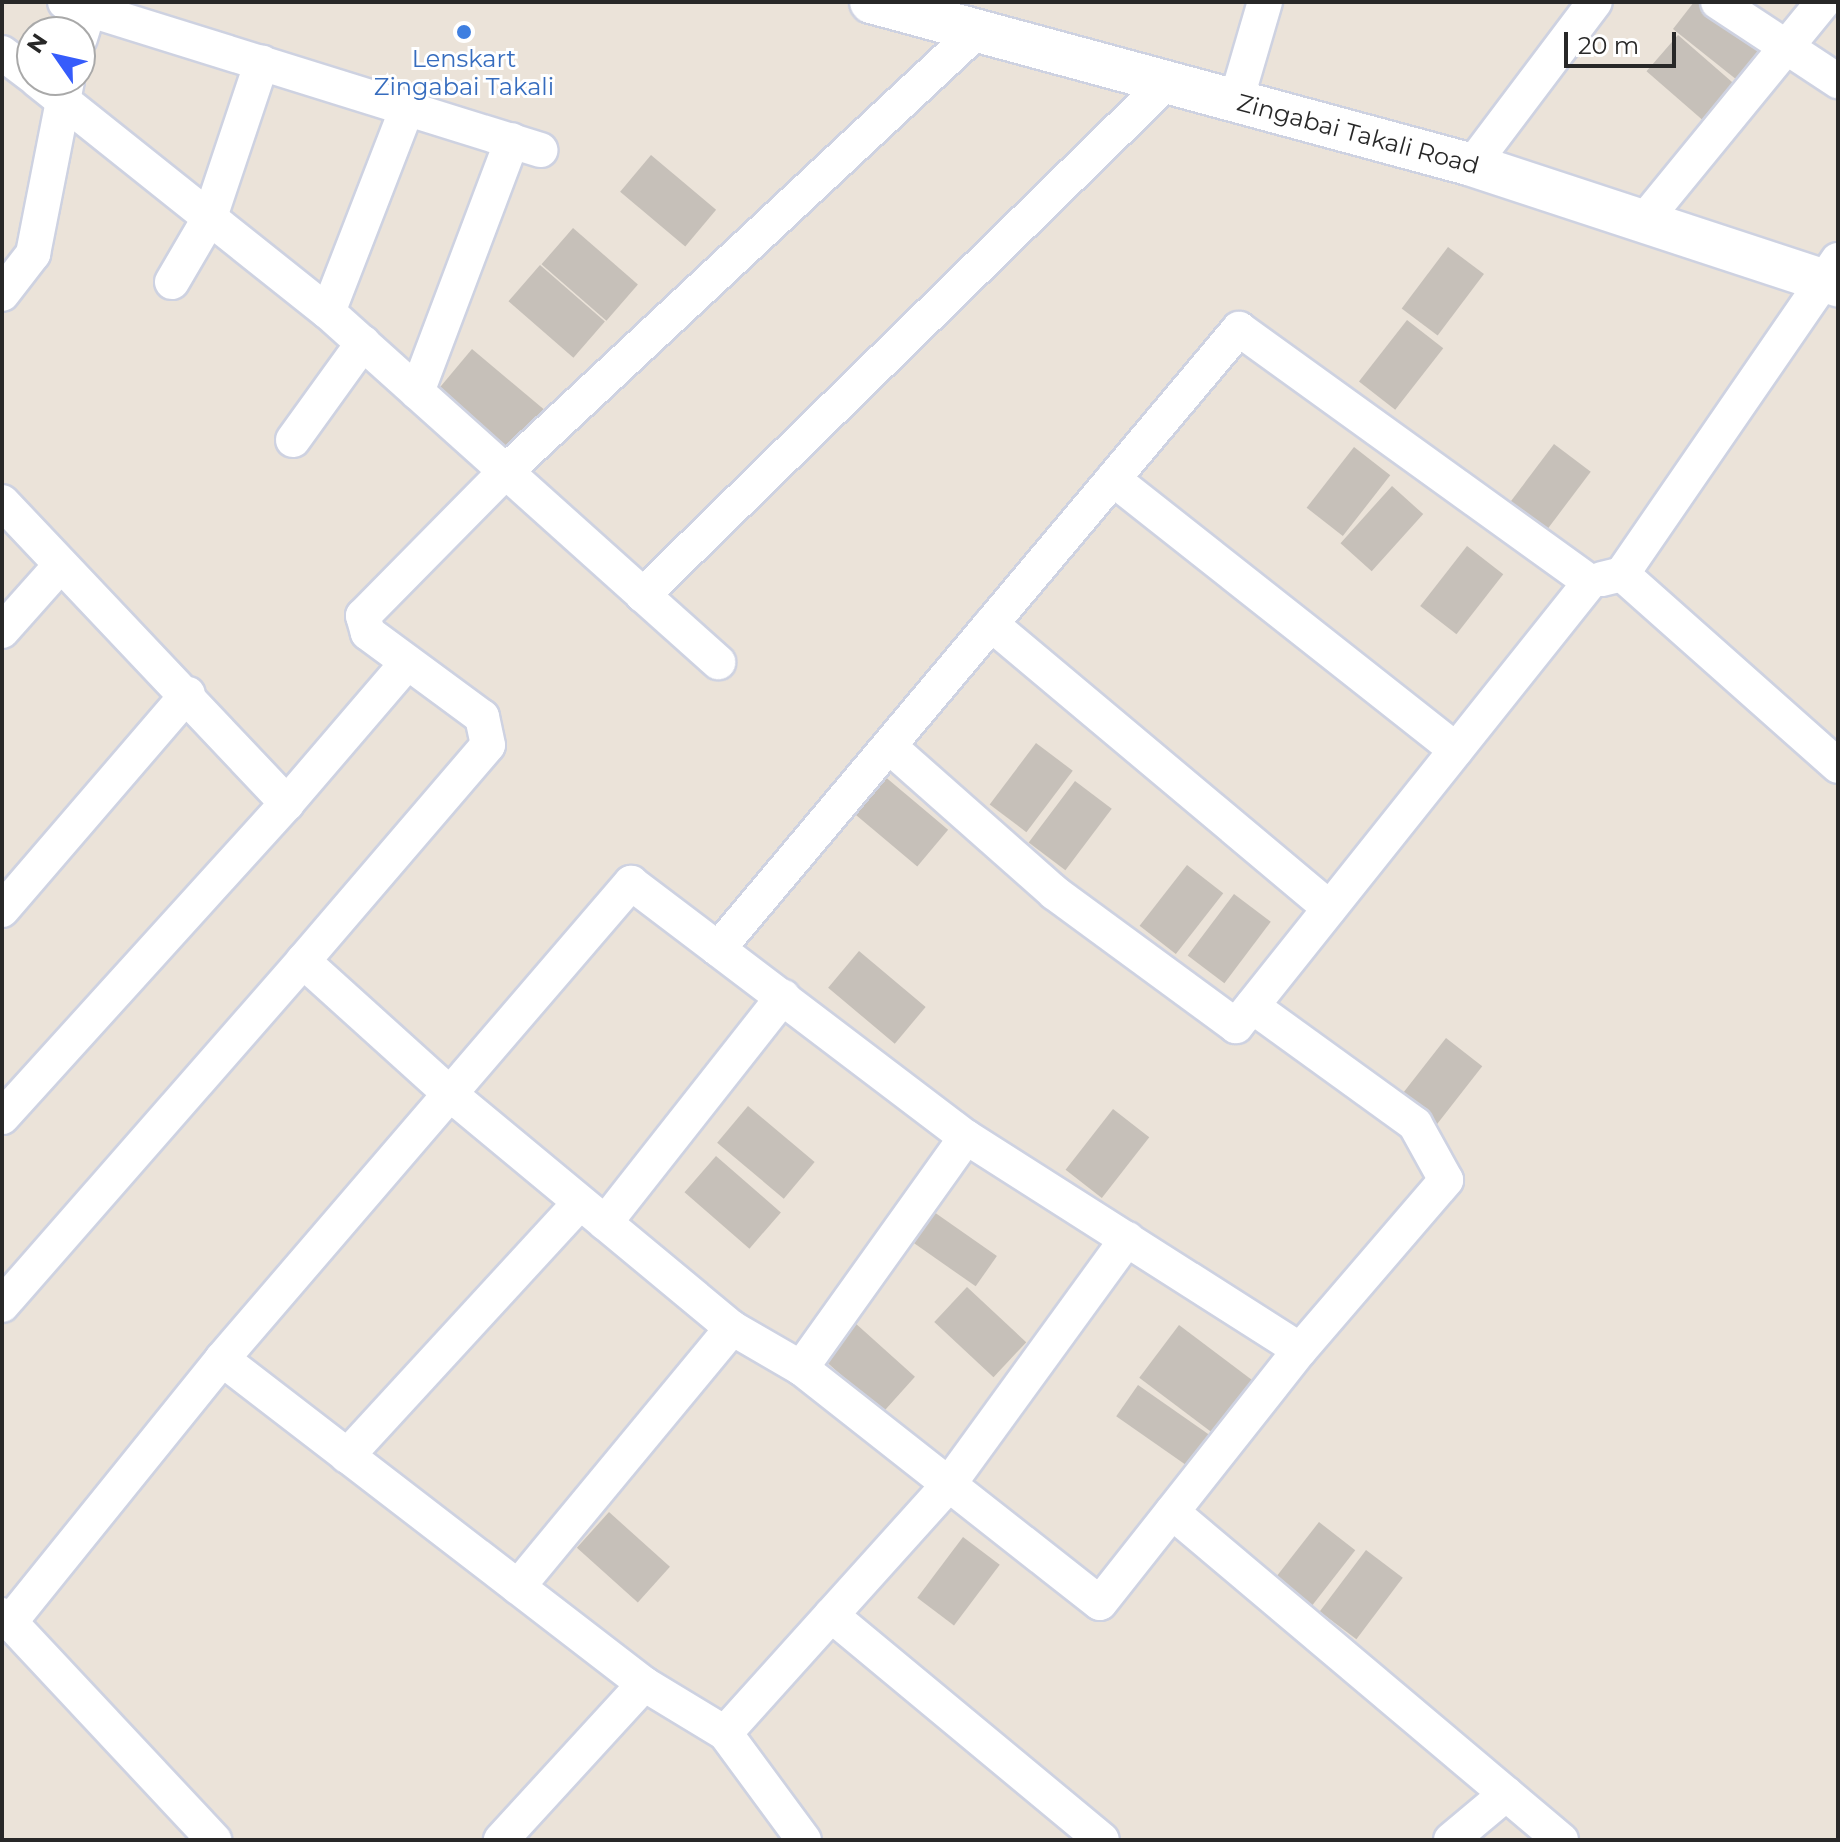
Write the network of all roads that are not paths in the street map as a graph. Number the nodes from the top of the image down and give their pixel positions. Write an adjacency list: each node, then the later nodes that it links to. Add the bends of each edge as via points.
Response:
1 (871, 2): 7 (street, Zingabai Takali Road)
2 (1265, 2): 14 (street)
3 (1595, 2): 16 (street)
4 (1718, 2): 8 (street)
5 (1823, 2): 8 (street)
6 (81, 13): 9 (street)
7 (977, 31): 11 (street, Zingabai Takali Road); 26 (street)
8 (1785, 48): 10 (street); 18 (street)
9 (262, 62): 15 (street); 17 (street)
10 (1838, 81)
11 (1167, 82): 14 (street, Zingabai Takali Road); 31 (street)
12 (48, 96): 21 (street, via 33,254)
13 (64, 96): 17 (street)
14 (1236, 101): 16 (street, Zingabai Takali Road)
15 (407, 108): 22 (street); 24 (street, via 526,145)
16 (1472, 165): 18 (street, Zingabai Takali Road)
17 (210, 217): 20 (street); 22 (street)
18 (1643, 222): 19 (street, Zingabai Takali Road)
19 (1832, 275): 30 (street)
20 (172, 282)
21 (2, 294)
22 (328, 312): 23 (street)
23 (363, 343): 24 (street); 25 (street)
24 (417, 392): 26 (street)
25 (293, 440)
26 (503, 474): 31 (street); 35 (street, via 363,616 368,633)
27 (1113, 479): 30 (street, via 1239,329); 32 (street); 38 (street)
28 (2, 502): 29 (street)
29 (60, 566): 33 (street); 36 (street)
30 (1606, 578): 38 (street); 39 (street)
31 (643, 595): 34 (street)
32 (991, 624): 37 (street); 41 (street)
33 (2, 631)
34 (718, 662)
35 (407, 663): 40 (street); 44 (street, via 482,717 488,745)
36 (188, 694): 40 (street); 42 (street)
37 (890, 747): 43 (street); 46 (street, via 1055,893 1236,1026)
38 (1456, 750): 41 (street)
39 (1838, 766)
40 (287, 803): 48 (street)
41 (1330, 908): 46 (street)
42 (2, 910)
43 (718, 949): 45 (street); 47 (street, via 631,883)
44 (303, 961): 47 (street); 52 (street)
45 (783, 997): 49 (street); 50 (street)
46 (1252, 1006): 54 (street, via 1415,1124 1446,1180)
47 (450, 1094): 50 (street); 55 (street)
48 (2, 1117)
49 (966, 1137): 51 (street); 56 (street)
50 (592, 1213): 53 (street); 57 (street)
51 (1127, 1239): 54 (street); 58 (street)
52 (2, 1305)
53 (732, 1328): 56 (street); 60 (street)
54 (1300, 1350): 59 (street)
55 (222, 1359): 57 (street); 62 (street)
56 (801, 1368): 58 (street)
57 (347, 1456): 60 (street)
58 (949, 1484): 59 (street, via 1100,1603); 61 (street)
59 (1172, 1512): 65 (street)
60 (518, 1587): 63 (street)
61 (831, 1615): 64 (street); 69 (street)
62 (6, 1618): 66 (street)
63 (644, 1684): 64 (street); 67 (street)
64 (725, 1733): 68 (street)
65 (1506, 1794): 70 (street); 71 (street)
66 (214, 1840)
67 (501, 1840)
68 (804, 1840)
69 (1102, 1840)
70 (1451, 1840)
71 (1561, 1840)

